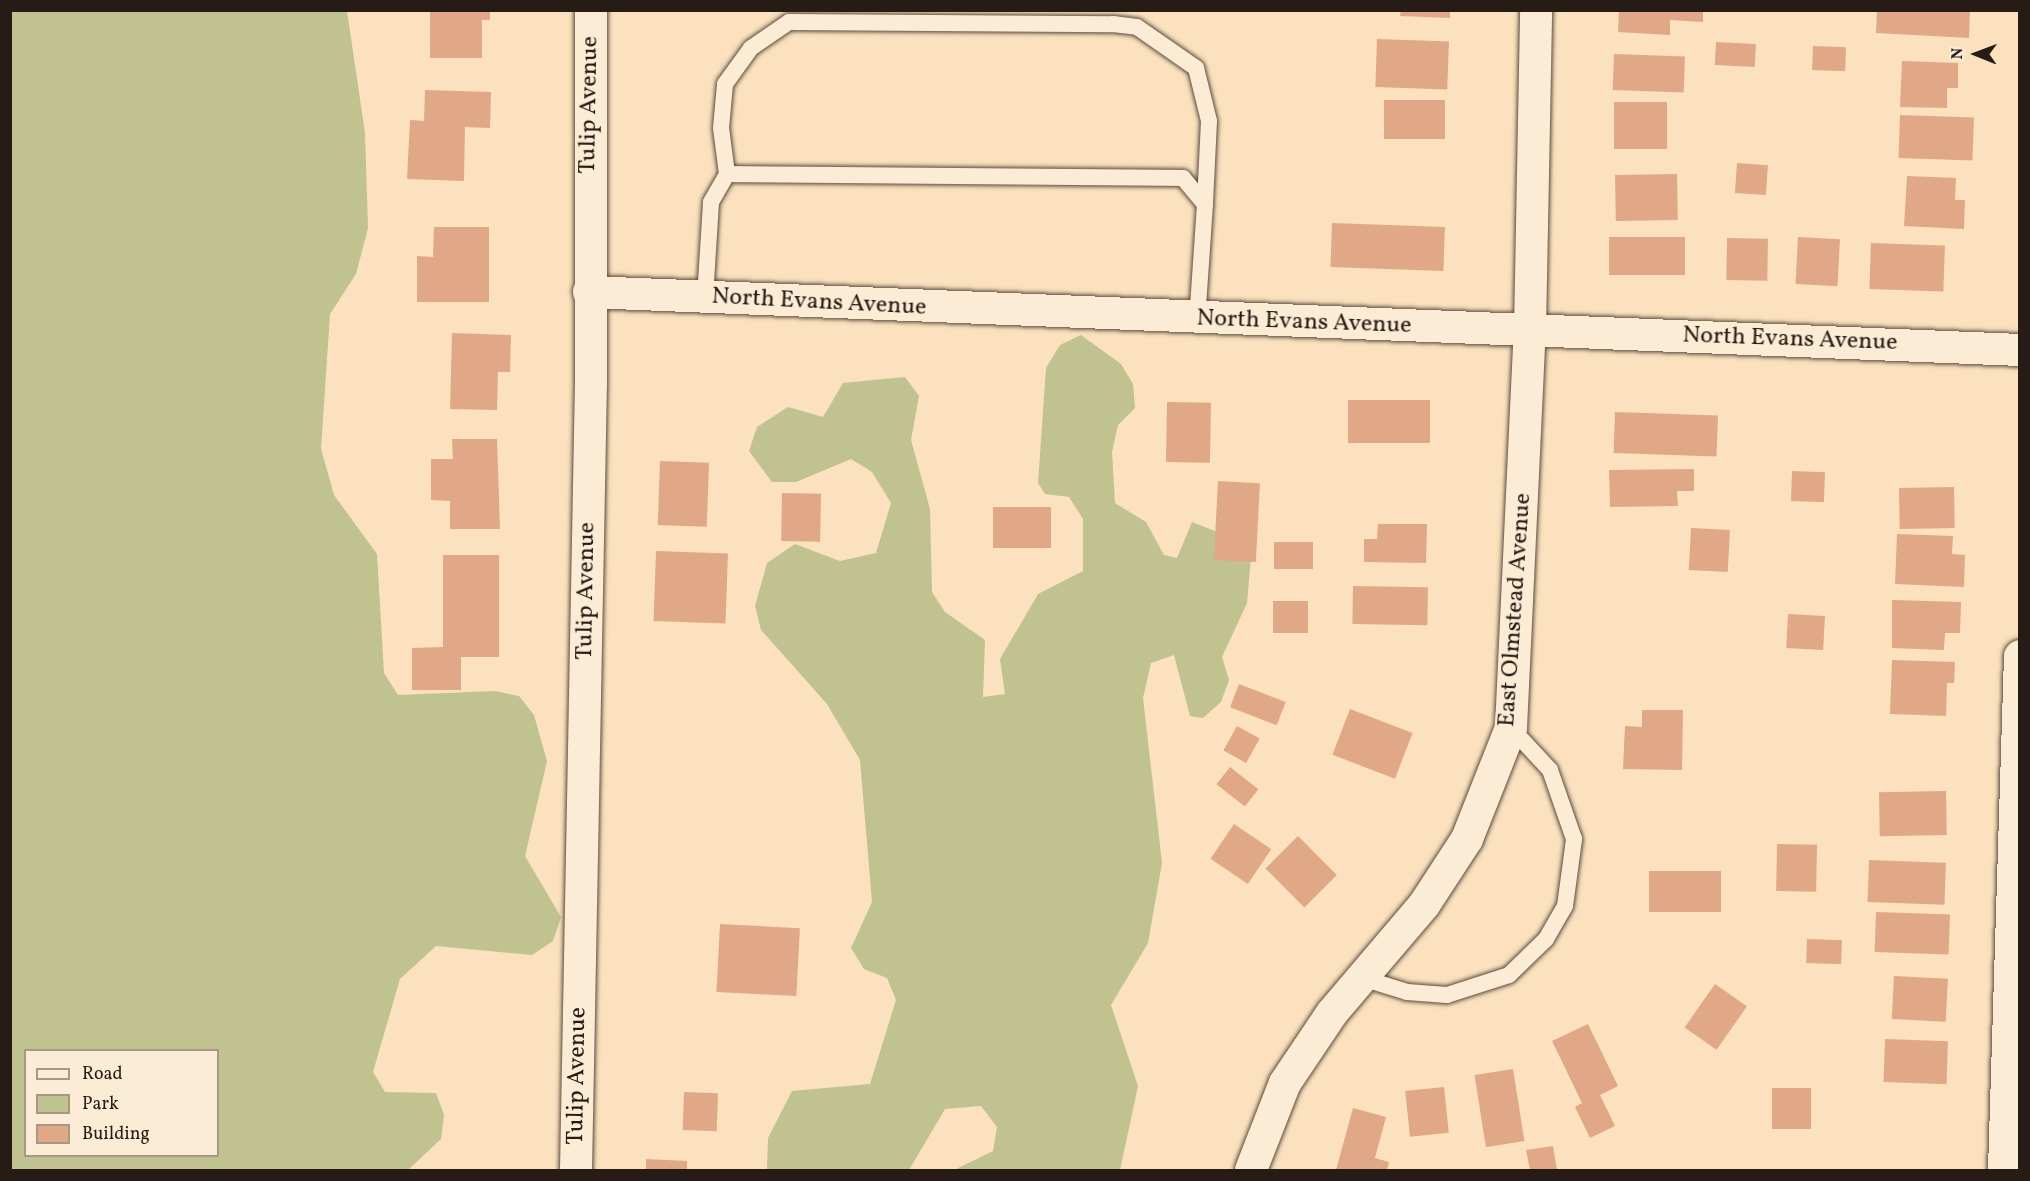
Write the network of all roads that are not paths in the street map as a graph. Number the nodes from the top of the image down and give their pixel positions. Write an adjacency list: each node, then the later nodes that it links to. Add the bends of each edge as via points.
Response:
1 (591, 10): 5 (street, Tulip Avenue)
2 (1536, 10): 8 (street, East Olmstead Avenue)
3 (727, 174): 4 (lane, via 1183,178); 4 (lane, via 721,128 725,84 752,48 789,22 1113,24 1137,27 1196,68 1209,121); 6 (lane, via 711,202)
4 (1205, 204): 7 (lane)
5 (589, 292): 6 (street, North Evans Avenue); 13 (street, Tulip Avenue)
6 (705, 298): 7 (street, North Evans Avenue)
7 (1197, 320): 8 (street, North Evans Avenue)
8 (1530, 330): 9 (street, North Evans Avenue); 11 (street, East Olmstead Avenue)
9 (2019, 350)
10 (2019, 656): 15 (street)
11 (1511, 728): 12 (street, East Olmstead Avenue, via 1467,839 1424,905); 12 (lane, via 1550,771 1574,839 1565,906 1546,939 1509,975 1447,995 1407,992)
12 (1362, 978): 14 (street, East Olmstead Avenue, via 1285,1083)
13 (576, 1170)
14 (1251, 1170)
15 (2004, 1170)

